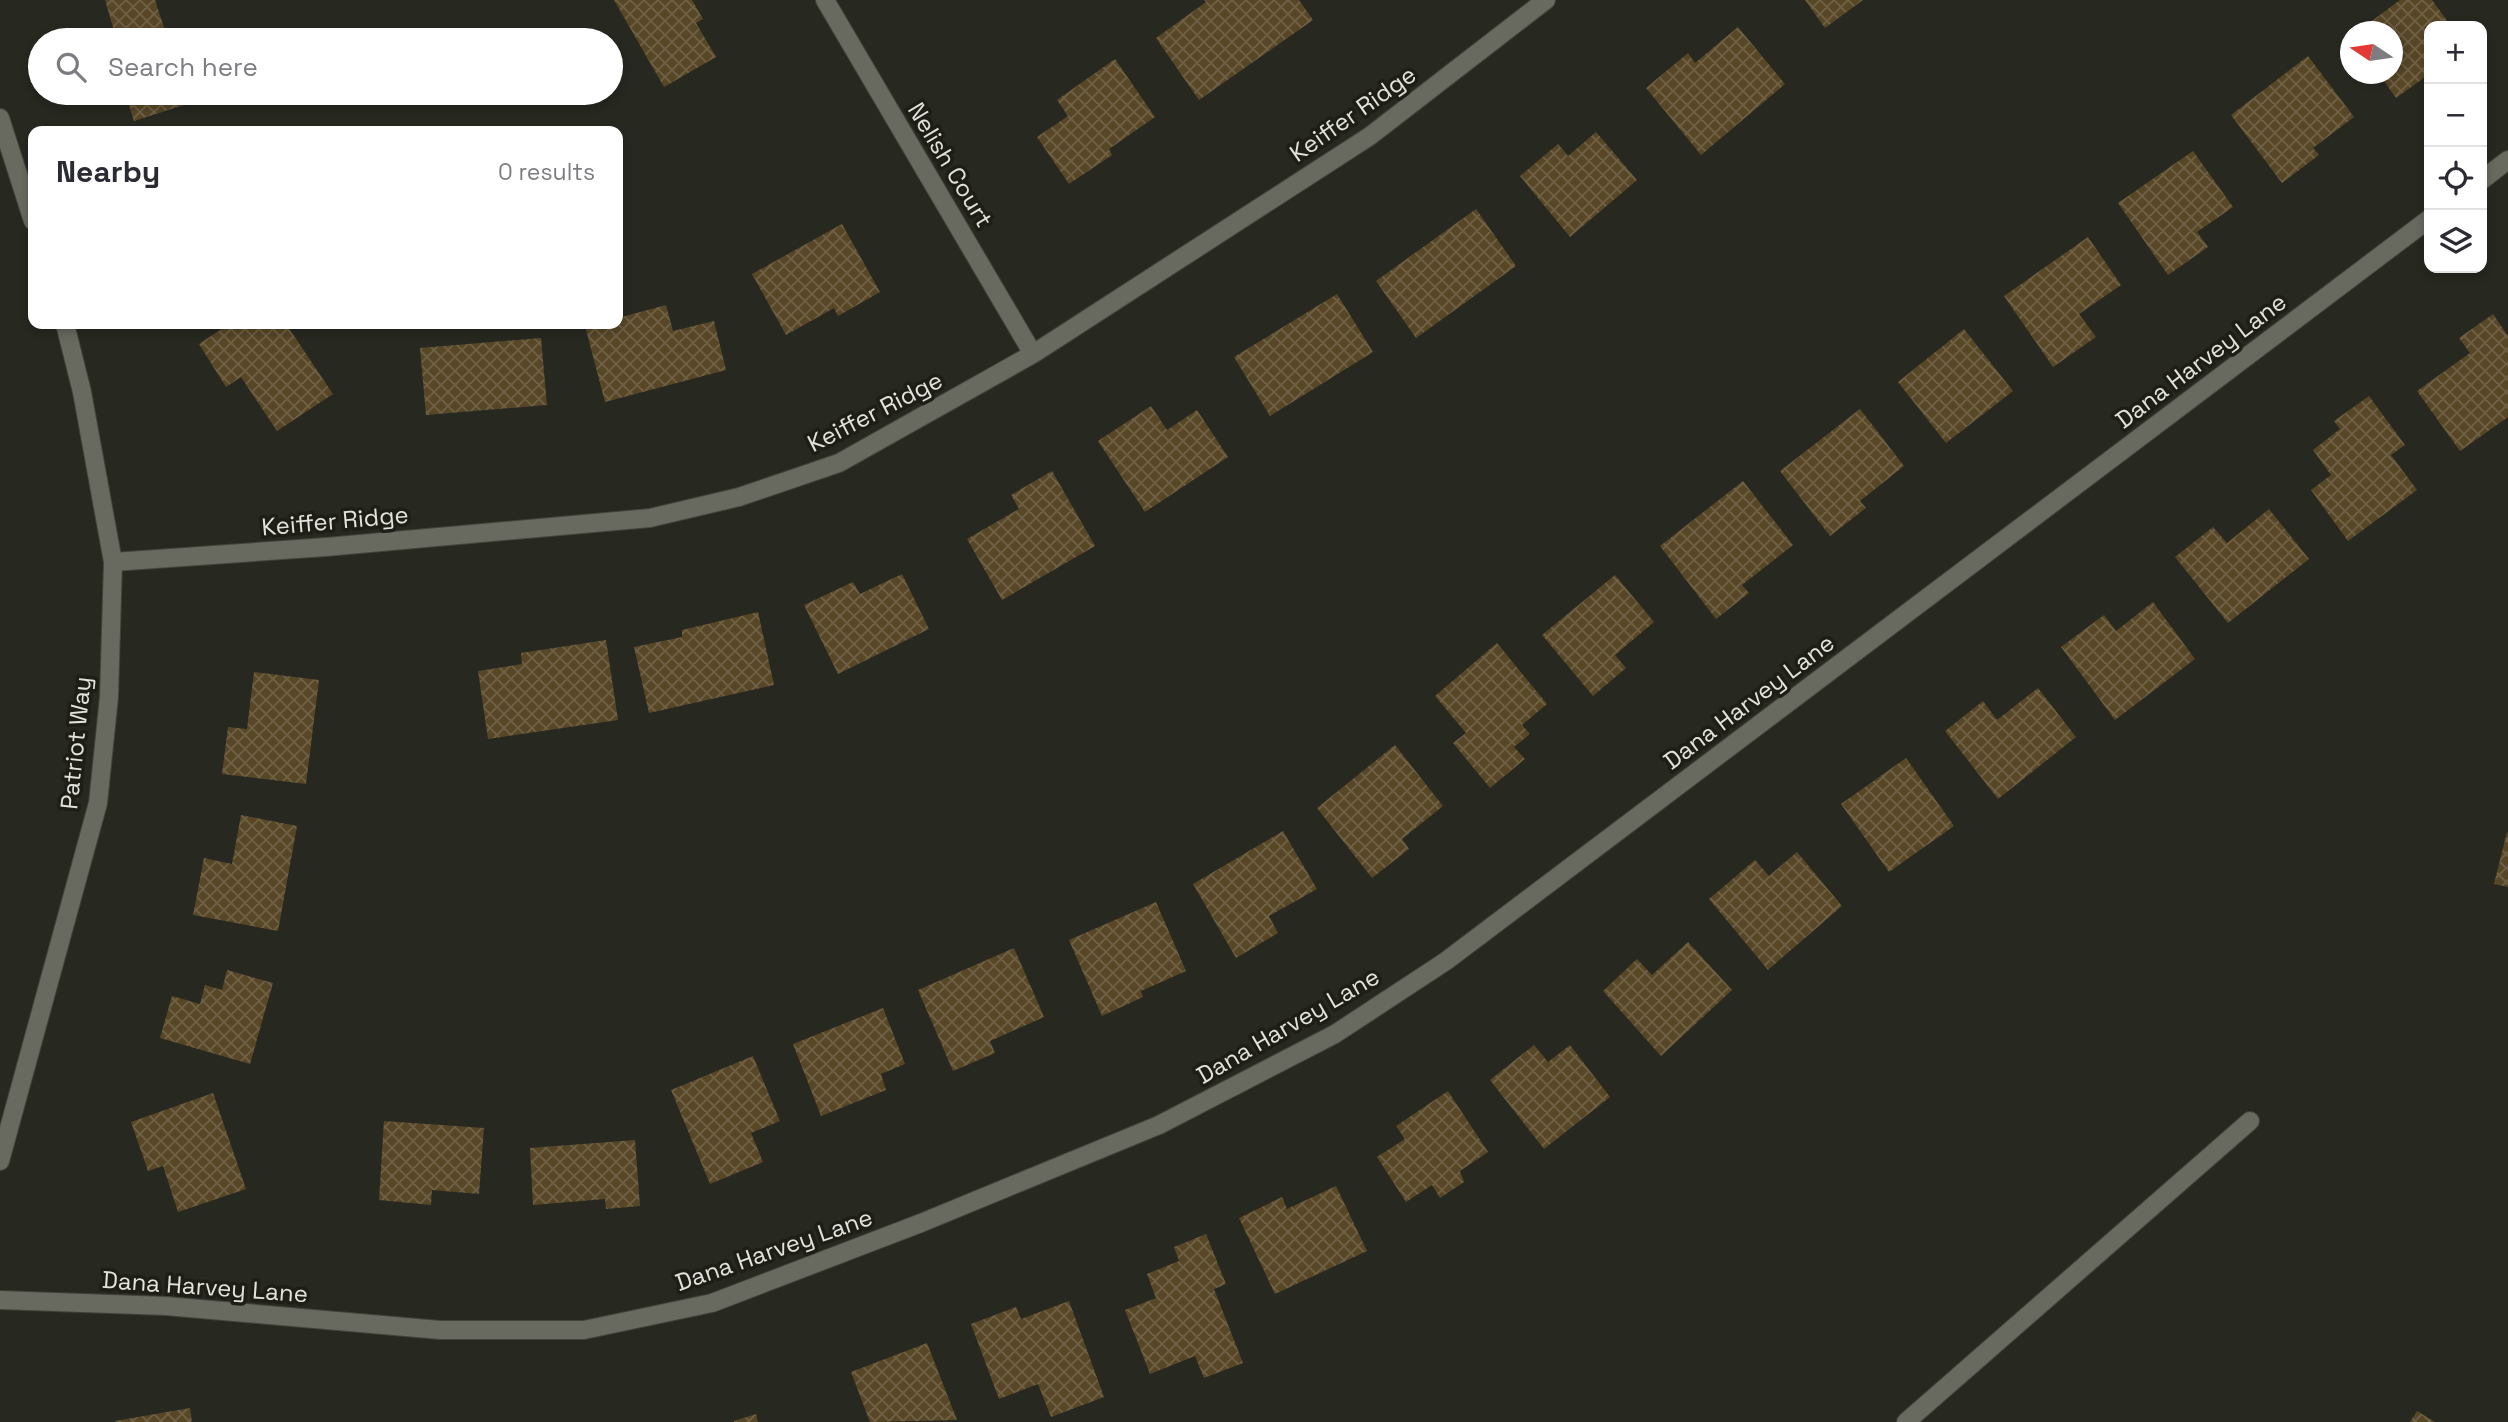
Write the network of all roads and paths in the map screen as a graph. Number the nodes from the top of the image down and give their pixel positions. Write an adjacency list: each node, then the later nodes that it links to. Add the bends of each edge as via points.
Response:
1 (825, 0): 9 (street, Nelish Court)
2 (1546, 0): 9 (street, Keiffer Ridge, via 1370,136)
3 (0, 118): 6 (street)
4 (2508, 160): 5 (street)
5 (2487, 176)
6 (28, 205)
7 (2424, 223): 13 (street, Dana Harvey Lane, via 1446,961 1335,1034 1160,1125 712,1303 584,1330 440,1329 166,1306)
8 (66, 329): 10 (street, Patriot Way)
9 (1033, 354): 10 (street, Keiffer Ridge, via 839,463 739,497 650,519)
10 (113, 562): 12 (street, Patriot Way, via 109,697 98,803)
11 (2250, 1121): 14 (street)
12 (0, 1161)
13 (0, 1300)
14 (1906, 1422)

